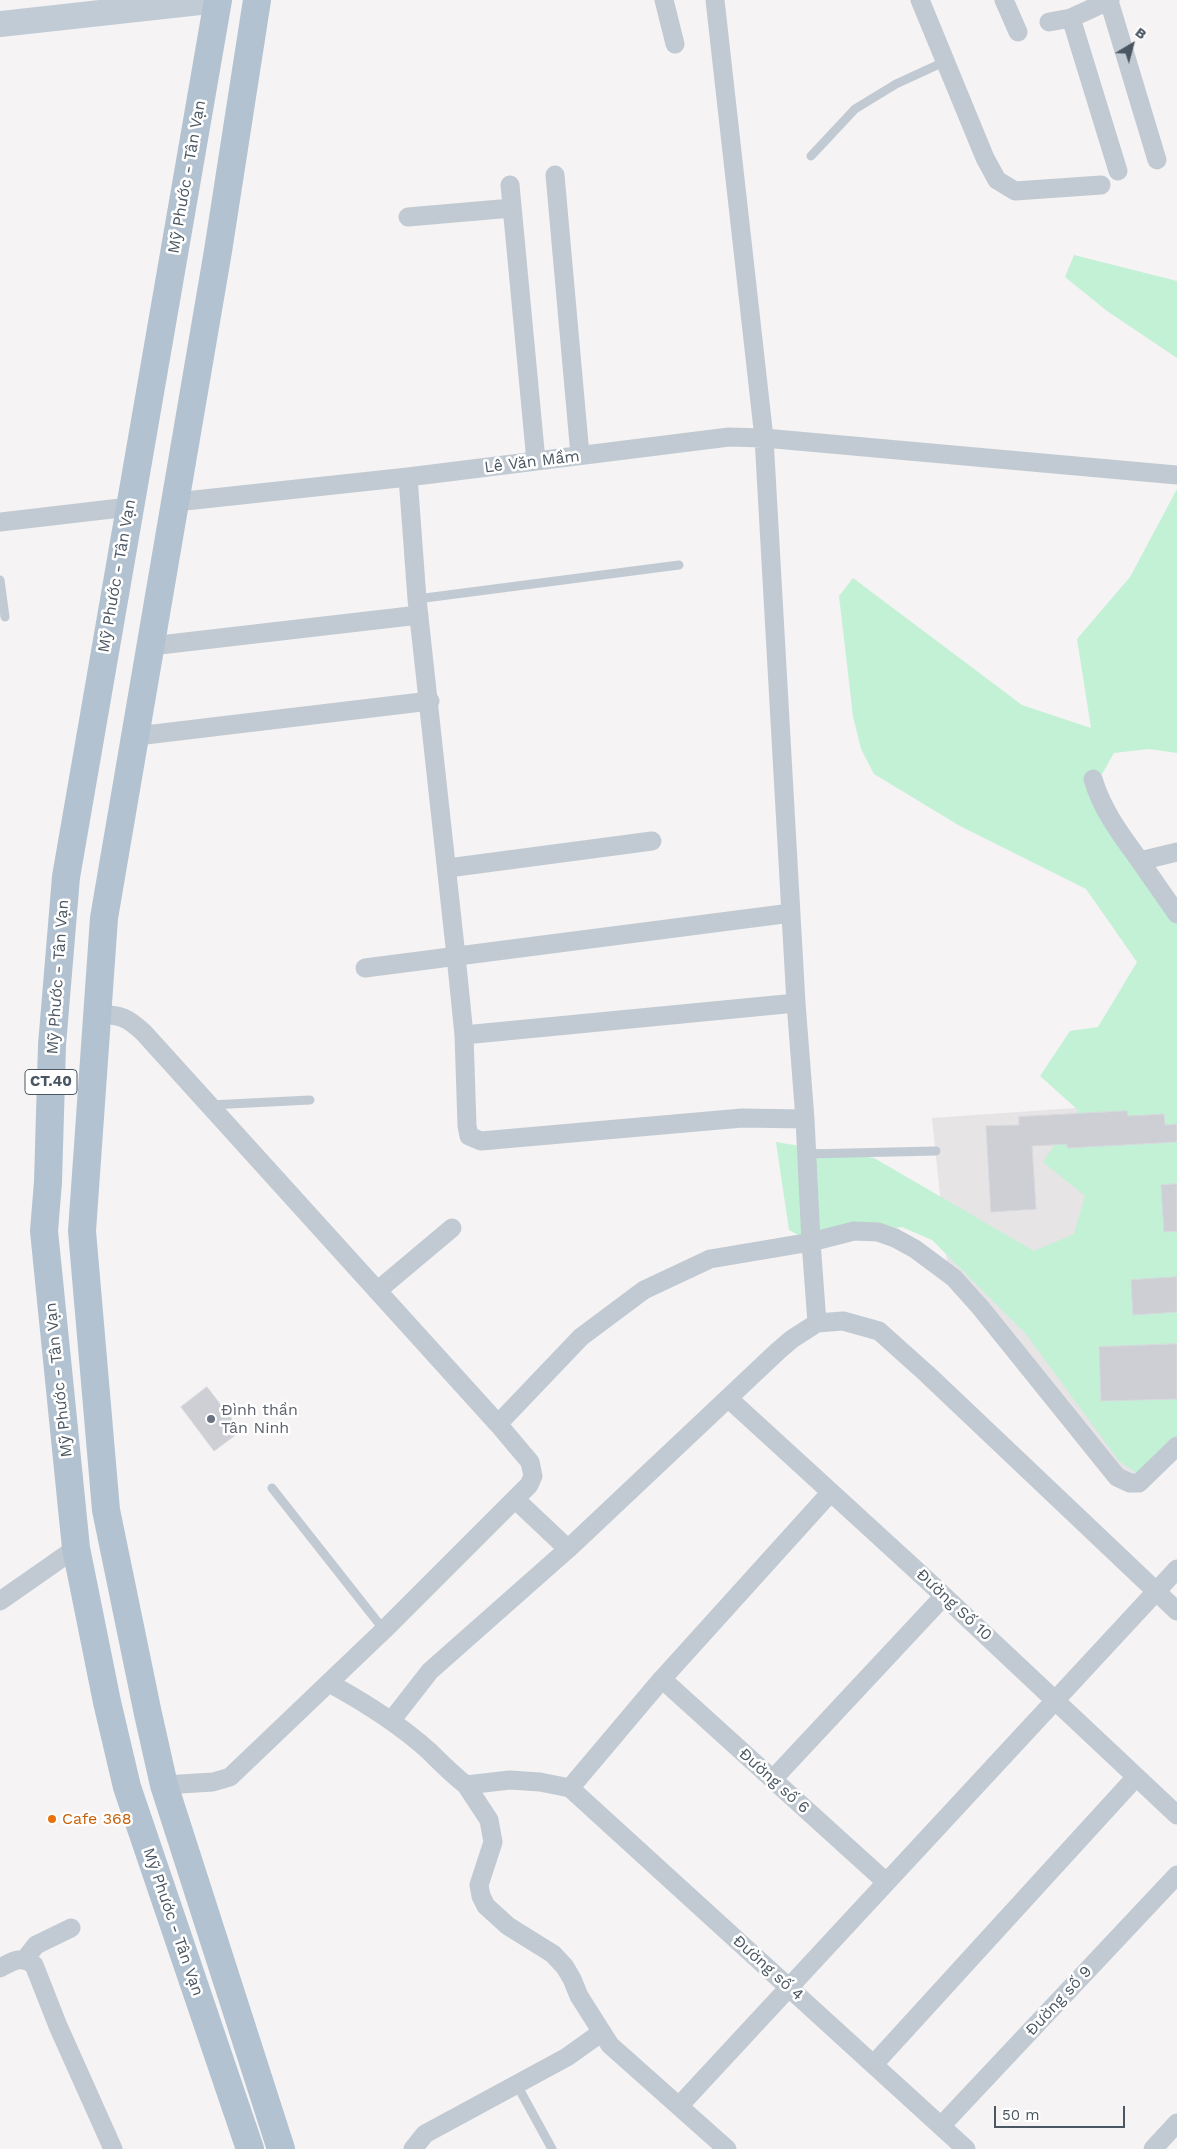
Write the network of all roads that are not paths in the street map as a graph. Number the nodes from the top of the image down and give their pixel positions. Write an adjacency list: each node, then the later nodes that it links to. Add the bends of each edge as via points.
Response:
1 (218, 0): 2 (main road); 11 (main road); 29 (main road, Mỹ Phước - Tân Vạn / CT.40)
2 (225, 0)
3 (257, 0): 28 (main road, Mỹ Phước - Tân Vạn / CT.40)
4 (664, 0): 13 (street)
5 (715, 0): 23 (street)
6 (920, 0): 14 (street)
7 (1004, 0): 12 (street)
8 (1110, 0): 9 (street); 16 (street)
9 (1071, 18): 10 (street); 17 (street)
10 (1049, 22)
11 (0, 24)
12 (1018, 32)
13 (675, 44)
14 (947, 61): 15 (lane, via 896,84 855,110); 20 (street, via 985,158 997,180 1015,191)
15 (811, 156)
16 (1158, 160)
17 (1118, 171)
18 (556, 175): 24 (street)
19 (510, 185): 21 (street)
20 (1100, 185)
21 (512, 208): 22 (street); 25 (street)
22 (408, 217)
23 (764, 438): 24 (street, Lê Văn Mầm, via 729,437); 26 (street, Lê Văn Mầm); 43 (street)
24 (580, 455): 25 (street, Lê Văn Mầm)
25 (536, 462): 27 (street, Lê Văn Mầm)
26 (1177, 475)
27 (408, 477): 28 (street, Lê Văn Mầm); 33 (street)
28 (176, 502): 35 (main road, Mỹ Phước - Tân Vạn / CT.40)
29 (129, 507): 30 (street); 65 (main road, Mỹ Phước - Tân Vạn / CT.40, via 66,878 52,1045 44,1231)
30 (0, 522)
31 (679, 565): 33 (lane)
32 (0, 580): 34 (lane)
33 (418, 607): 35 (street); 36 (street)
34 (5, 617)
35 (151, 646): 37 (main road, Mỹ Phước - Tân Vạn / CT.40)
36 (430, 701): 37 (street); 42 (street)
37 (137, 736): 48 (main road, Mỹ Phước - Tân Vạn / CT.40, via 104,918)
38 (1094, 779): 41 (street, via 1098,796 1114,825)
39 (652, 841): 42 (street)
40 (1177, 852): 41 (street)
41 (1140, 861): 44 (street)
42 (448, 868): 45 (street)
43 (791, 913): 45 (street); 47 (street)
44 (1177, 914)
45 (456, 956): 46 (street); 49 (street)
46 (365, 968)
47 (796, 1003): 49 (street); 52 (street)
48 (97, 1014): 51 (street, via 118,1015 131,1021); 79 (main road, Mỹ Phước - Tân Vạn / CT.40, via 82,1231 106,1510)
49 (464, 1035): 52 (street, via 467,1126 469,1136 481,1141 733,1119)
50 (310, 1100): 51 (lane)
51 (210, 1106): 57 (street)
52 (805, 1119): 54 (street)
53 (936, 1152): 54 (lane)
54 (807, 1154): 56 (street)
55 (452, 1228): 57 (street)
56 (811, 1242): 58 (street); 60 (street, via 710,1259 644,1290 581,1337); 61 (street, via 854,1231 878,1232 915,1249 954,1278 1117,1477 1139,1483)
57 (377, 1291): 60 (street)
58 (817, 1324): 59 (street, via 792,1339); 68 (street, via 843,1320 879,1331)
59 (728, 1398): 63 (street, Đường Số 10); 66 (street)
60 (498, 1424): 64 (street, via 530,1462 533,1476)
61 (1177, 1446)
62 (272, 1488): 72 (lane)
63 (831, 1492): 69 (street, Đường Số 10); 73 (street)
64 (515, 1499): 66 (street); 72 (street)
65 (76, 1548): 70 (street); 96 (main road, Mỹ Phước - Tân Vạn / CT.40, via 127,1787)
66 (568, 1549): 76 (street, via 430,1671)
67 (1177, 1570): 68 (street)
68 (1156, 1592): 71 (street); 75 (street)
69 (944, 1596): 75 (street, Đường Số 10); 78 (street)
70 (0, 1601)
71 (1177, 1611)
72 (384, 1630): 74 (street)
73 (662, 1680): 78 (street, Đường số 6); 81 (street)
74 (329, 1683): 76 (street); 79 (street, via 230,1777 213,1782)
75 (1055, 1701): 77 (street, Đường Số 10); 84 (street)
76 (391, 1721): 80 (street)
77 (1136, 1777): 82 (street, Đường Số 10); 90 (street)
78 (772, 1780): 84 (street, Đường số 6)
79 (164, 1785): 97 (main road, Mỹ Phước - Tân Vạn / CT.40)
80 (466, 1785): 81 (street, via 510,1780); 89 (street, via 489,1820 493,1842 479,1885 486,1906 508,1926 553,1954 565,1967)
81 (570, 1788): 88 (street, Đường số 4)
82 (1177, 1815)
83 (1177, 1875): 94 (street, Đường số 9)
84 (886, 1882): 88 (street)
85 (71, 1928): 86 (street, via 36,1946)
86 (25, 1959): 87 (street, via 16,1959); 95 (street, via 34,1965)
87 (0, 1968)
88 (790, 1987): 90 (street, Đường số 4); 92 (street)
89 (602, 2032): 91 (street); 92 (street, via 628,2063)
90 (874, 2064): 94 (street, Đường số 4)
91 (517, 2085): 98 (street, via 425,2134); 99 (lane)
92 (680, 2105): 100 (street)
93 (1177, 2123): 102 (street)
94 (941, 2126): 101 (street, Đường số 4)
95 (113, 2149)
96 (250, 2149)
97 (281, 2149)
98 (413, 2149)
99 (552, 2149)
100 (727, 2149)
101 (966, 2149)
102 (1153, 2149)

